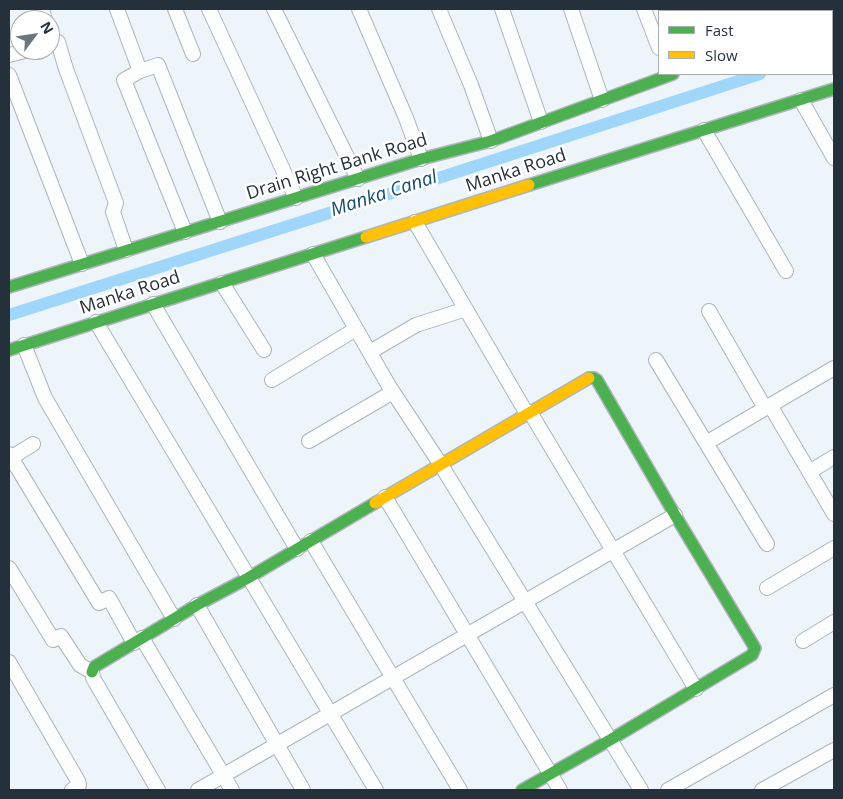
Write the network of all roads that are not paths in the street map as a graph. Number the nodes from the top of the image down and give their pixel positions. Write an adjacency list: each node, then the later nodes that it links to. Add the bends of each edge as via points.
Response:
1 (118, 9): 13 (street)
2 (175, 9): 12 (street)
3 (209, 9): 25 (street)
4 (274, 9): 24 (street)
5 (359, 9): 23 (street)
6 (439, 9): 21 (street)
7 (502, 9): 19 (street)
8 (571, 9): 17 (street)
9 (644, 9): 10 (street)
10 (658, 45)
11 (60, 49): 29 (street, via 116,203 113,212)
12 (193, 54)
13 (140, 71): 26 (street, via 158,65); 28 (street, via 124,80)
14 (9, 75): 31 (street)
15 (668, 75): 17 (street, Drain Right Bank Road)
16 (834, 89): 18 (street, Manka Road)
17 (602, 100): 19 (street, Drain Right Bank Road)
18 (801, 100): 20 (street, Manka Road); 22 (street)
19 (541, 122): 21 (street, Drain Right Bank Road)
20 (704, 130): 27 (street, Manka Road); 32 (street)
21 (491, 141): 23 (street, Drain Right Bank Road)
22 (834, 158)
23 (421, 159): 24 (street, Drain Right Bank Road)
24 (358, 179): 25 (street, Drain Right Bank Road)
25 (296, 198): 26 (street, Drain Right Bank Road)
26 (220, 222): 28 (street, Drain Right Bank Road)
27 (415, 222): 30 (street, Manka Road); 36 (street)
28 (185, 232): 29 (street, Drain Right Bank Road)
29 (126, 250): 31 (street, Drain Right Bank Road)
30 (312, 254): 33 (street, Manka Road); 39 (street)
31 (82, 264): 34 (street, Drain Right Bank Road)
32 (786, 271)
33 (222, 282): 35 (street, Manka Road); 42 (street)
34 (9, 285)
35 (154, 304): 38 (street, Manka Road); 63 (street)
36 (466, 309): 43 (street, via 416,325); 49 (street)
37 (709, 311): 48 (street)
38 (96, 322): 40 (street, Manka Road); 66 (street)
39 (356, 329): 43 (street); 46 (street)
40 (24, 345): 41 (street, Manka Road); 70 (street, via 45,398)
41 (9, 350)
42 (264, 350)
43 (370, 352): 47 (street)
44 (656, 360): 52 (street)
45 (834, 368): 48 (street)
46 (272, 380)
47 (393, 392): 50 (street); 55 (street)
48 (768, 406): 52 (street); 56 (street)
49 (529, 413): 55 (street); 59 (street, via 590,378 597,380); 64 (street)
50 (309, 441)
51 (34, 444): 53 (street)
52 (706, 444): 61 (street)
53 (10, 457): 73 (street, via 99,603 109,598)
54 (834, 457): 56 (street)
55 (440, 465): 57 (street); 68 (street)
56 (809, 472): 58 (street)
57 (385, 497): 60 (street); 72 (street)
58 (834, 514)
59 (674, 515): 64 (street); 78 (street, via 755,648 752,655)
60 (311, 541): 63 (street); 77 (street)
61 (767, 544)
62 (834, 548): 67 (street)
63 (297, 549): 66 (street)
64 (613, 551): 68 (street); 78 (street)
65 (9, 568): 76 (street, via 53,640 61,636 80,665)
66 (248, 578): 69 (street); 80 (street)
67 (767, 588)
68 (524, 602): 72 (street); 81 (street)
69 (197, 605): 70 (street); 82 (street)
70 (174, 619): 73 (street)
71 (834, 622): 74 (street)
72 (468, 635): 77 (street); 84 (street)
73 (138, 641): 76 (street, via 94,667); 85 (street)
74 (803, 641)
75 (9, 662): 86 (street, via 78,781 79,785)
76 (92, 672): 87 (street)
77 (394, 677): 80 (street); 92 (street)
78 (696, 689): 81 (street)
79 (834, 695): 96 (street)
80 (330, 713): 82 (street); 91 (street)
81 (610, 740): 84 (street); 95 (street)
82 (276, 745): 85 (street); 90 (street)
83 (834, 750): 97 (street)
84 (551, 774): 93 (street); 94 (street)
85 (223, 775): 88 (street); 89 (street)
86 (72, 790)
87 (158, 790)
88 (198, 790)
89 (232, 790)
90 (303, 790)
91 (376, 790)
92 (460, 790)
93 (522, 790)
94 (560, 790)
95 (641, 790)
96 (668, 790)
97 (762, 790)

